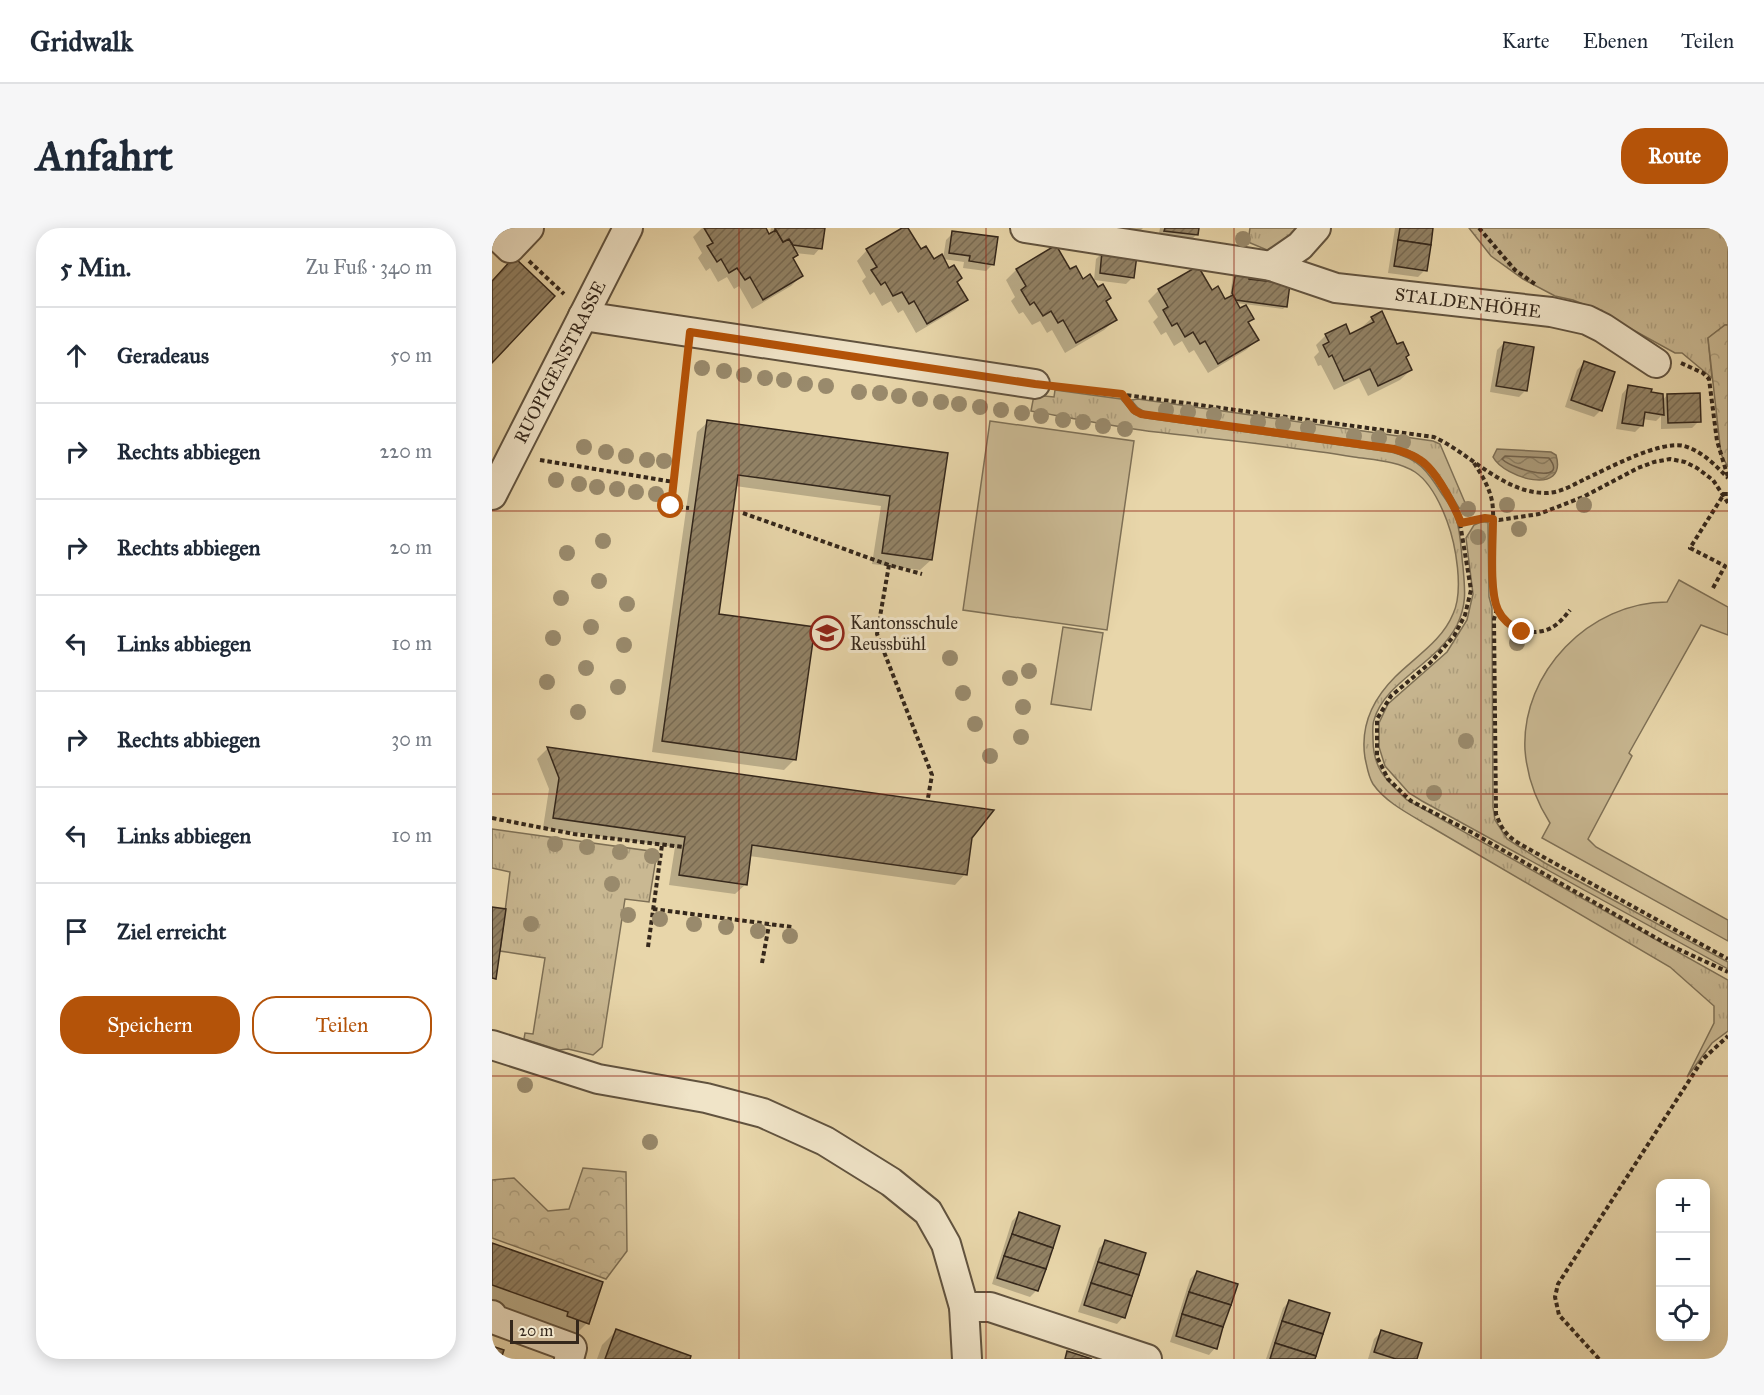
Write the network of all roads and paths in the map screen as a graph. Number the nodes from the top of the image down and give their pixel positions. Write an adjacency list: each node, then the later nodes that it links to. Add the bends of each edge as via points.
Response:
1 (628, 228): 9 (street, RUOPIGENSTRASSE)
2 (1025, 228): 6 (street, STALDENHÖHE)
3 (1316, 228): 6 (street, via 1300,246)
4 (1479, 228): 7 (path, via 1515,270)
5 (511, 235): 8 (path)
6 (1271, 266): 11 (street, STALDENHÖHE, via 1336,288 1551,312 1587,320)
7 (1539, 287)
8 (564, 294)
9 (582, 316): 10 (street); 19 (street, RUOPIGENSTRASSE)
10 (690, 332): 12 (street); 17 (path)
11 (1656, 363)
12 (1035, 384): 13 (path)
13 (1122, 394): 15 (path, via 1420,434 1453,446); 24 (path, via 1141,414 1410,454 1429,467)
14 (540, 460): 17 (path)
15 (1472, 460): 16 (path, via 1509,484 1530,492 1549,493 1634,457 1677,445 1696,451); 23 (path, via 1485,480)
16 (1728, 478)
17 (674, 482): 21 (path, via 671,506)
18 (1726, 494): 20 (path); 23 (path, via 1697,468 1670,459 1638,468 1583,497 1539,514); 27 (path, via 1690,548 1725,566)
19 (492, 495)
20 (1728, 503)
21 (689, 508)
22 (743, 513): 25 (path)
23 (1493, 519): 24 (path); 28 (path, via 1493,593)
24 (1461, 523): 40 (path, via 1471,590 1465,615 1454,636 1391,696 1377,719 1377,757 1388,779 1411,801 1665,943)
25 (889, 565): 26 (path); 30 (path, via 877,634 932,775)
26 (922, 574)
27 (1713, 588)
28 (1497, 609): 29 (path, via 1512,627 1541,633 1555,627); 38 (path, via 1496,814 1501,827 1527,848)
29 (1570, 610)
30 (928, 798)
31 (492, 818): 32 (path)
32 (662, 845): 33 (path); 34 (path)
33 (683, 848)
34 (652, 909): 35 (path); 37 (path)
35 (769, 924): 36 (path); 39 (path)
36 (792, 927)
37 (648, 947)
38 (1728, 959)
39 (762, 963)
40 (1728, 972)
41 (1728, 1036): 48 (path, via 1703,1059 1557,1284 1559,1315)
42 (492, 1046): 43 (street, via 598,1079 706,1098 763,1113 825,1141 891,1182 928,1212 946,1244)
43 (964, 1307): 46 (street); 47 (street, via 990,1307)
44 (492, 1315): 45 (street, via 493,1319 572,1348)
45 (569, 1359)
46 (968, 1359)
47 (1147, 1359)
48 (1599, 1359)

